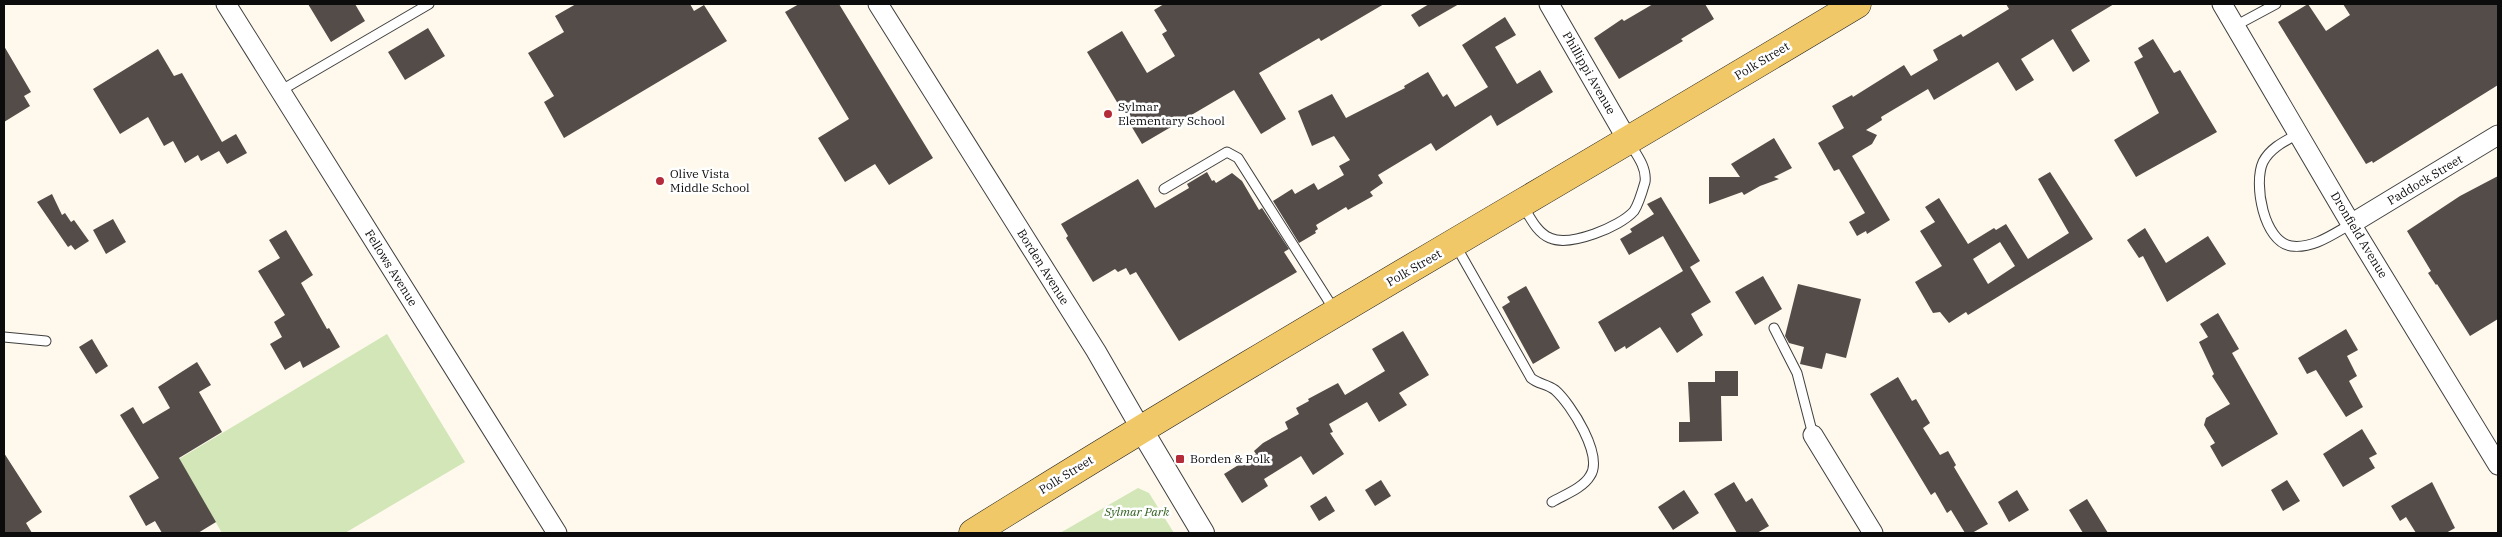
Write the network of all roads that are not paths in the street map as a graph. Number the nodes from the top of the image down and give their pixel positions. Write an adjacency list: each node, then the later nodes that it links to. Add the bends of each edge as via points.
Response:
1 (226, 4): 9 (street, Fellows Avenue)
2 (429, 4): 9 (lane)
3 (878, 4): 21 (street, Borden Avenue)
4 (1549, 4): 12 (street, Phillippi Avenue)
5 (1857, 4): 12 (main road, Polk Street)
6 (2222, 4): 8 (street, Dronfield Avenue)
7 (2276, 4): 8 (lane)
8 (2235, 26): 10 (street, Dronfield Avenue)
9 (280, 91): 25 (street, Fellows Avenue)
10 (2298, 134): 15 (street, Dronfield Avenue); 15 (lane, via 2274,148 2263,162 2259,195 2277,238 2290,246 2310,244)
11 (2498, 135): 15 (street, Paddock Street)
12 (1628, 141): 14 (main road, Polk Street); 14 (lane, via 1642,163 1645,181 1634,210 1606,229 1578,240 1550,238 1536,227)
13 (1164, 189): 17 (lane, via 1227,152 1238,158)
14 (1522, 204): 16 (main road, Polk Street)
15 (2352, 224): 23 (street, Dronfield Avenue)
16 (1455, 244): 17 (main road, Polk Street); 24 (lane, via 1531,378 1536,383 1549,386 1560,396 1590,445 1594,463 1592,474 1585,482)
17 (1336, 314): 21 (main road, Polk Street)
18 (1774, 328): 22 (lane, via 1797,373)
19 (4, 336): 20 (lane)
20 (46, 341)
21 (1141, 429): 26 (main road, Polk Street); 27 (street, Borden Avenue)
22 (1813, 435): 28 (street)
23 (2498, 465)
24 (1552, 502)
25 (557, 533)
26 (973, 533)
27 (1203, 533)
28 (1873, 533)

